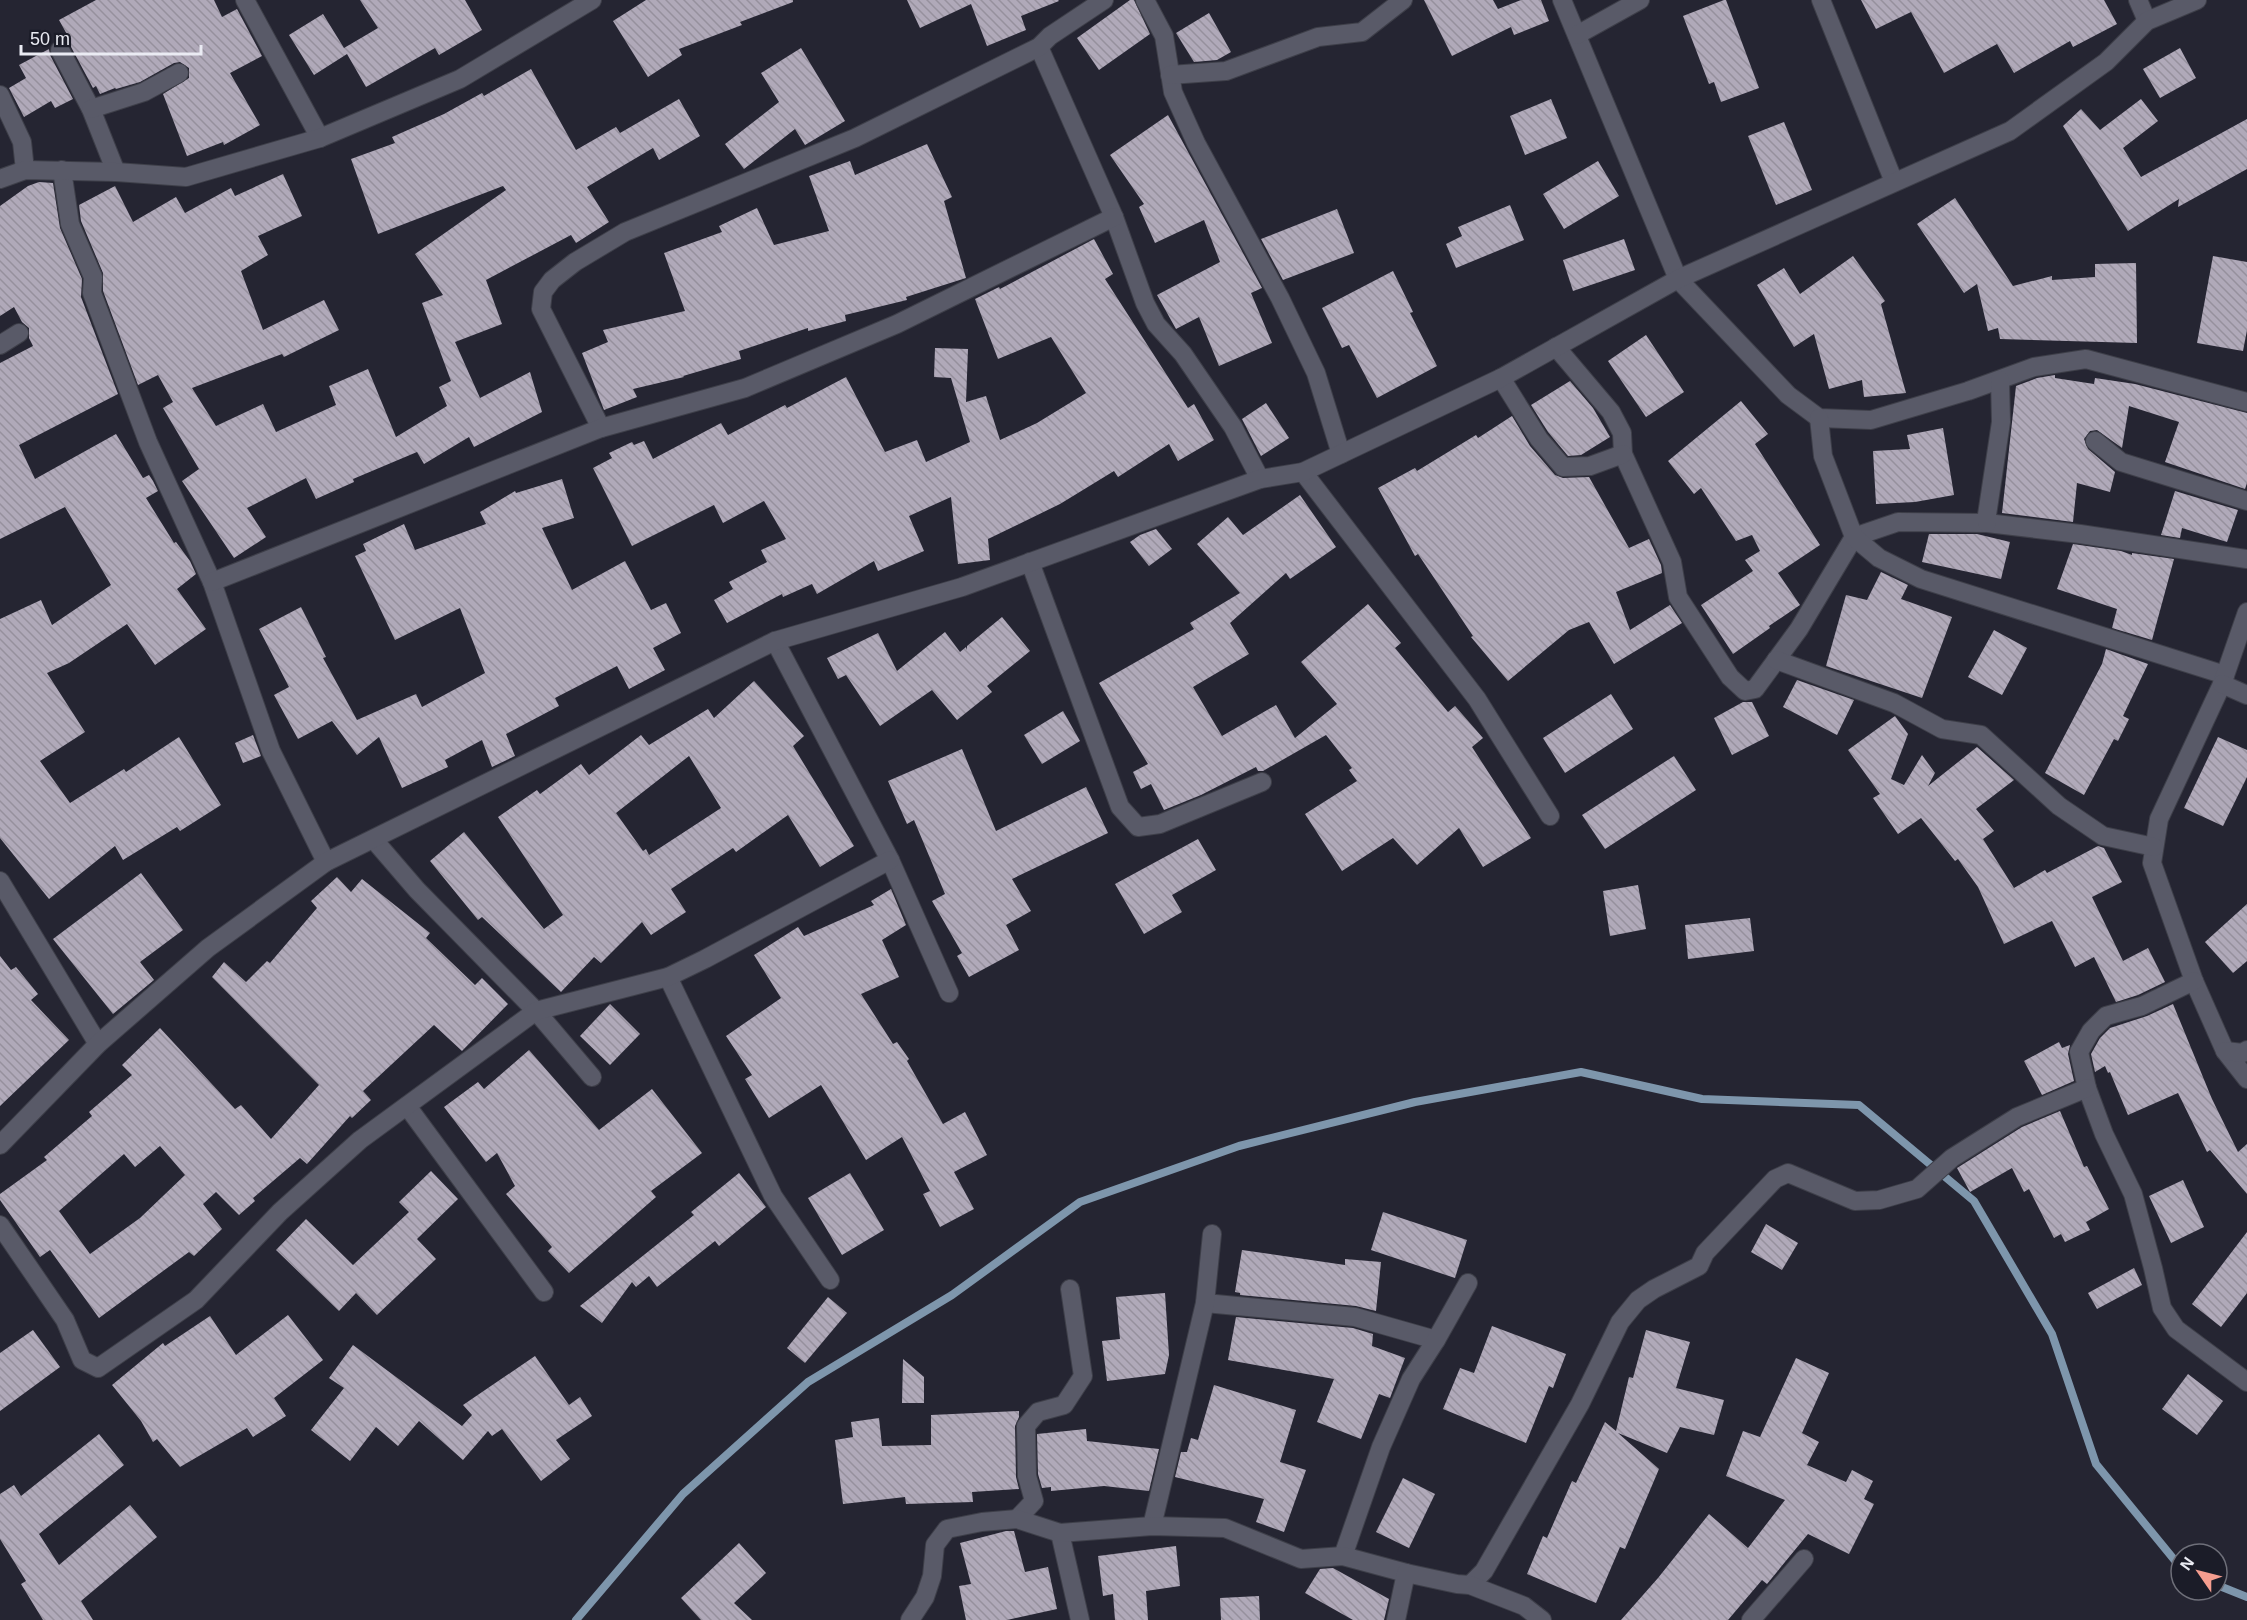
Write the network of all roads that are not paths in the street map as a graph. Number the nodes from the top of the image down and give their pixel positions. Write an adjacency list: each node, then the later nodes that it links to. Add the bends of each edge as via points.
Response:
1 (245, 0): 19 (street)
2 (592, 0): 19 (street, via 459,79)
3 (1104, 0): 13 (street)
4 (1145, 0): 16 (street, via 1164,36)
5 (1402, 0): 16 (street, via 1362,32 1318,37 1226,71)
6 (1562, 0): 12 (street)
7 (1640, 0): 12 (street)
8 (1821, 0): 24 (street)
9 (2138, 0): 11 (street)
10 (2197, 0): 11 (street)
11 (2146, 21): 24 (street, via 2106,62 2010,131)
12 (1577, 35): 26 (street)
13 (1039, 47): 25 (street); 34 (street, via 855,138 625,232 552,280 543,292 541,309)
14 (60, 50): 18 (street)
15 (179, 73): 18 (street, via 144,92)
16 (1170, 75): 36 (street, via 1173,92 1196,143 1316,373)
17 (0, 95): 20 (street, via 22,142)
18 (91, 110): 22 (street)
19 (320, 138): 22 (street, via 186,177)
20 (25, 170): 21 (street); 23 (street)
21 (62, 170): 22 (street); 45 (street, via 70,224 93,277 92,292 148,442)
22 (116, 172)
23 (0, 179)
24 (1894, 182): 26 (street)
25 (1114, 217): 34 (street, via 897,324 745,388); 39 (street, via 1156,324 1183,354 1233,427)
26 (1678, 279): 29 (street); 33 (street, via 1788,395)
27 (19, 333): 28 (street)
28 (0, 345)
29 (1556, 347): 30 (street); 37 (street, via 1611,412 1623,433)
30 (1501, 378): 36 (street); 37 (street, via 1539,440 1563,467 1590,466)
31 (2000, 380): 32 (street, via 2034,367 2086,359); 33 (street, via 1871,420); 41 (street, via 2001,422)
32 (2247, 402)
33 (1819, 418): 42 (street, via 1824,456)
34 (601, 428): 45 (street)
35 (2095, 441): 40 (street, via 2121,462)
36 (1341, 454): 38 (street)
37 (1623, 454): 48 (street, via 1672,562 1678,597 1730,677 1745,691 1755,689)
38 (1303, 472): 39 (street); 52 (street, via 1477,699)
39 (1260, 479): 44 (street)
40 (2247, 501)
41 (1987, 523): 42 (street, via 1898,522); 43 (street)
42 (1854, 537): 48 (street); 49 (street, via 1879,558 1921,579)
43 (2247, 559)
44 (1030, 562): 47 (street, via 962,587); 51 (street, via 1120,807 1138,827 1160,824)
45 (212, 582): 56 (street, via 271,751)
46 (2247, 612): 49 (street)
47 (775, 641): 53 (street); 55 (street)
48 (1776, 660): 54 (street, via 1894,703 1942,729 1981,735 2059,806 2103,836)
49 (2224, 680): 50 (street); 54 (street, via 2159,819)
50 (2247, 695)
51 (1263, 782)
52 (1550, 816)
53 (374, 840): 56 (street); 61 (street, via 417,890)
54 (2154, 848): 59 (street, via 2152,864)
55 (890, 860): 58 (street); 60 (street)
56 (326, 862): 62 (street, via 208,948)
57 (0, 881): 62 (street)
58 (668, 977): 61 (street); 72 (street, via 773,1196)
59 (2194, 981): 64 (street); 67 (street, via 2142,1006 2106,1016 2079,1052)
60 (949, 993)
61 (536, 1011): 65 (street); 68 (street)
62 (98, 1044): 69 (street)
63 (2247, 1050): 64 (street)
64 (2225, 1051): 66 (street)
65 (592, 1077)
66 (2247, 1079)
67 (2087, 1088): 78 (street, via 2133,1194 2162,1308 2176,1329); 85 (street, via 2017,1117 1952,1158 1917,1189 1879,1200 1855,1201 1788,1173 1775,1179 1705,1252 1699,1266 1653,1289 1620,1322 1580,1404 1484,1571)
68 (407, 1106): 70 (street, via 360,1140 280,1212 196,1300 98,1368 82,1360 65,1320); 75 (street)
69 (0, 1145)
70 (0, 1225)
71 (1212, 1234): 76 (street)
72 (830, 1280)
73 (1468, 1283): 77 (street)
74 (1070, 1289): 79 (street, via 1083,1376 1064,1405 1038,1412 1026,1426 1027,1476 1034,1501)
75 (544, 1292)
76 (1205, 1303): 77 (street, via 1355,1317); 80 (street)
77 (1436, 1340): 82 (street, via 1411,1379 1386,1437)
78 (2247, 1382)
79 (1017, 1519): 81 (street); 87 (street, via 947,1529 934,1545 932,1576 925,1597)
80 (1152, 1526): 81 (street); 82 (street, via 1225,1528 1301,1559)
81 (1060, 1533): 88 (street)
82 (1343, 1556): 84 (street)
83 (1804, 1559): 86 (street)
84 (1407, 1573): 85 (street); 89 (street)
85 (1470, 1585): 90 (street, via 1524,1606)
86 (1761, 1616)
87 (910, 1620)
88 (1080, 1620)
89 (1396, 1620)
90 (1542, 1620)

